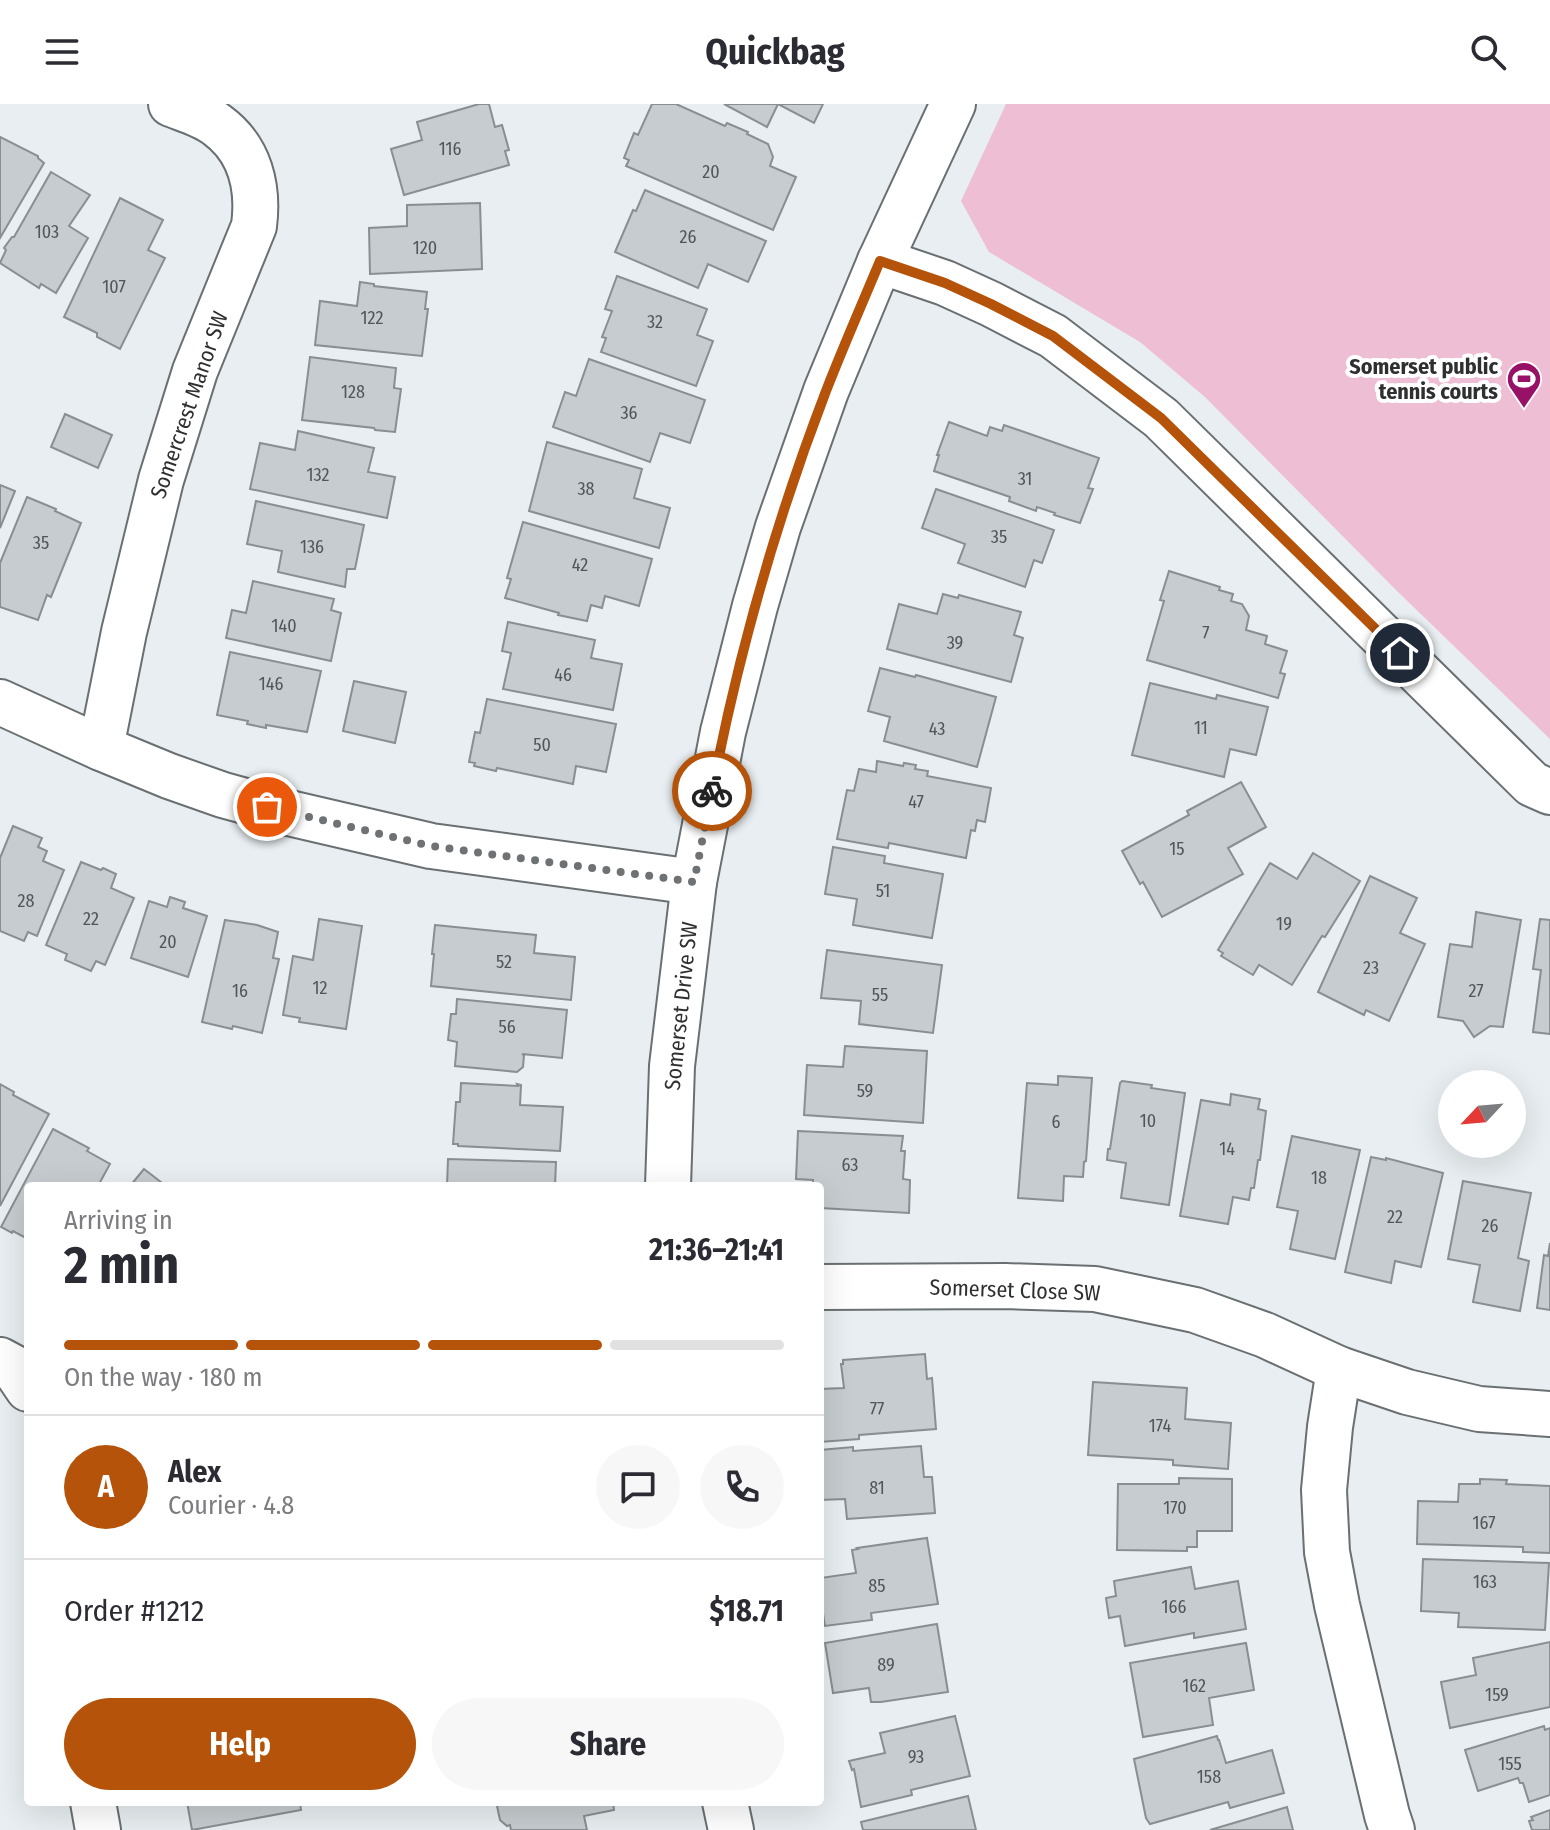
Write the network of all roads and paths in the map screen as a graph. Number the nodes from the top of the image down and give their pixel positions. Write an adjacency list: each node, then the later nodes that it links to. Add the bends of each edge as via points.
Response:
1 (171, 104): 5 (street, Somercrest Manor SW, via 216,124 235,141 253,178 257,203 254,226 195,371 161,480)
2 (953, 104): 3 (street, Somerset Drive SW)
3 (880, 261): 6 (street, via 945,283 1053,336 1130,393 1532,784); 7 (street, Somerset Drive SW, via 826,391 774,540 723,732)
4 (0, 702): 5 (street)
5 (101, 748): 7 (street, via 223,795 431,846)
6 (1550, 792)
7 (694, 882): 8 (street, Somerset Drive SW, via 672,1066)
8 (668, 1182)
9 (824, 1287): 11 (street, Somerset Close SW, via 1095,1289 1195,1310)
10 (0, 1360): 12 (street)
11 (1339, 1369): 13 (street, Somerset Close SW, via 1479,1409); 18 (street, via 1324,1490 1327,1552)
12 (24, 1383)
13 (1550, 1414)
14 (94, 1806): 16 (street)
15 (726, 1806): 17 (street)
16 (98, 1830)
17 (731, 1830)
18 (1392, 1830)

